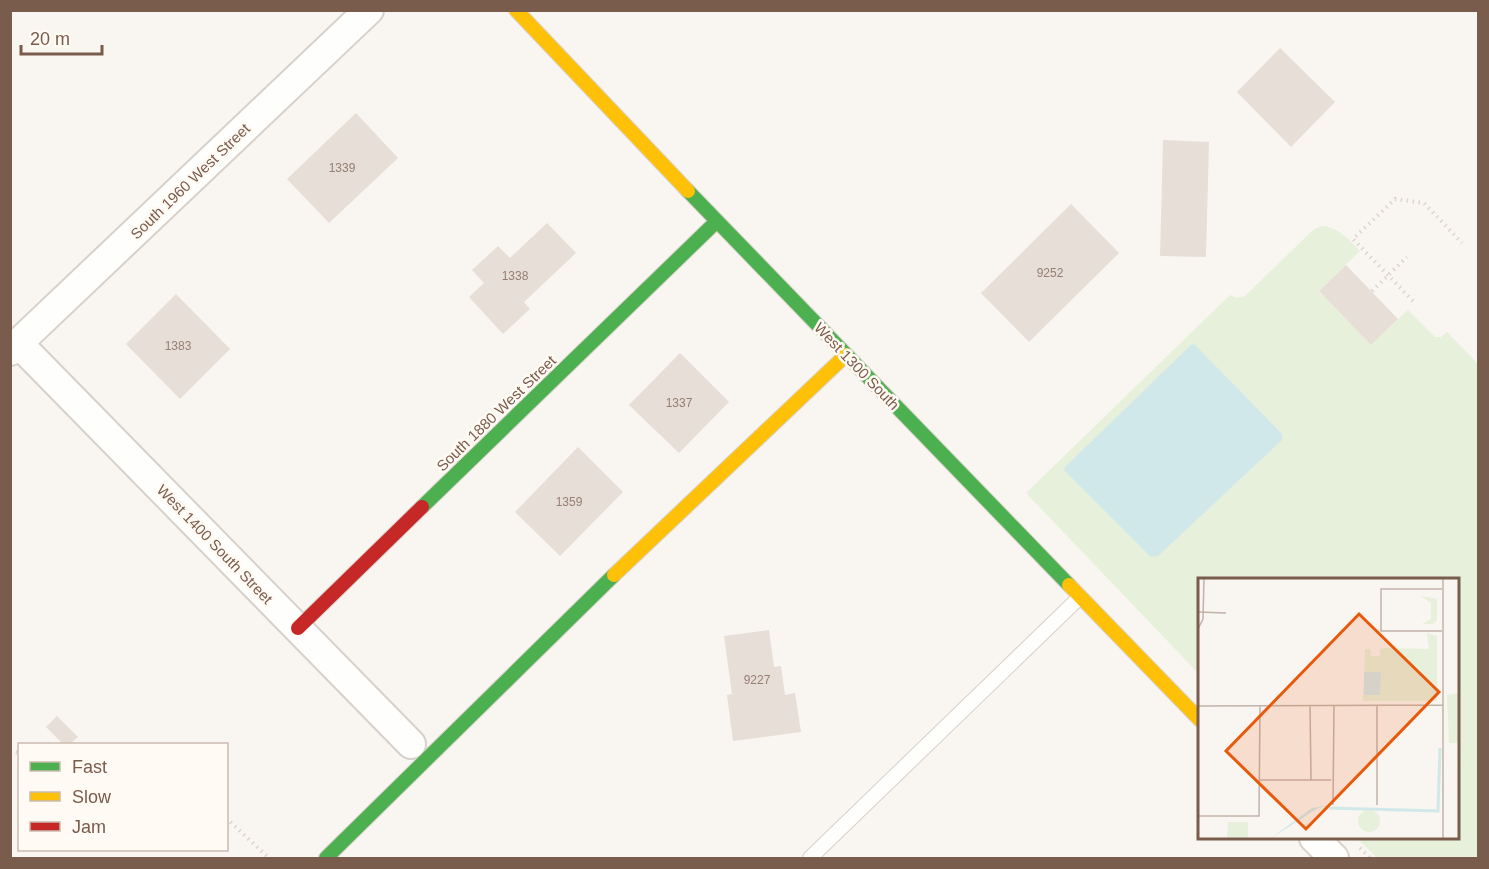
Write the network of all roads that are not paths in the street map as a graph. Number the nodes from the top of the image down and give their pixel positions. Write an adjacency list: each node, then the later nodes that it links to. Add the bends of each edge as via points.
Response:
1 (369, 10): 4 (street, South 1960 West Street)
2 (516, 10): 3 (street, West 1300 South)
3 (717, 221): 5 (street, West 1300 South); 7 (street, South 1880 West Street)
4 (15, 348): 7 (street, West 1400 South Street)
5 (846, 355): 6 (street, West 1300 South); 11 (street, via 636,553)
6 (1080, 597): 8 (street, West 1300 South); 12 (lane)
7 (298, 628): 9 (street, West 1400 South Street)
8 (1198, 718)
9 (411, 744)
10 (1316, 839): 13 (street)
11 (326, 858)
12 (810, 858)
13 (1334, 858)

